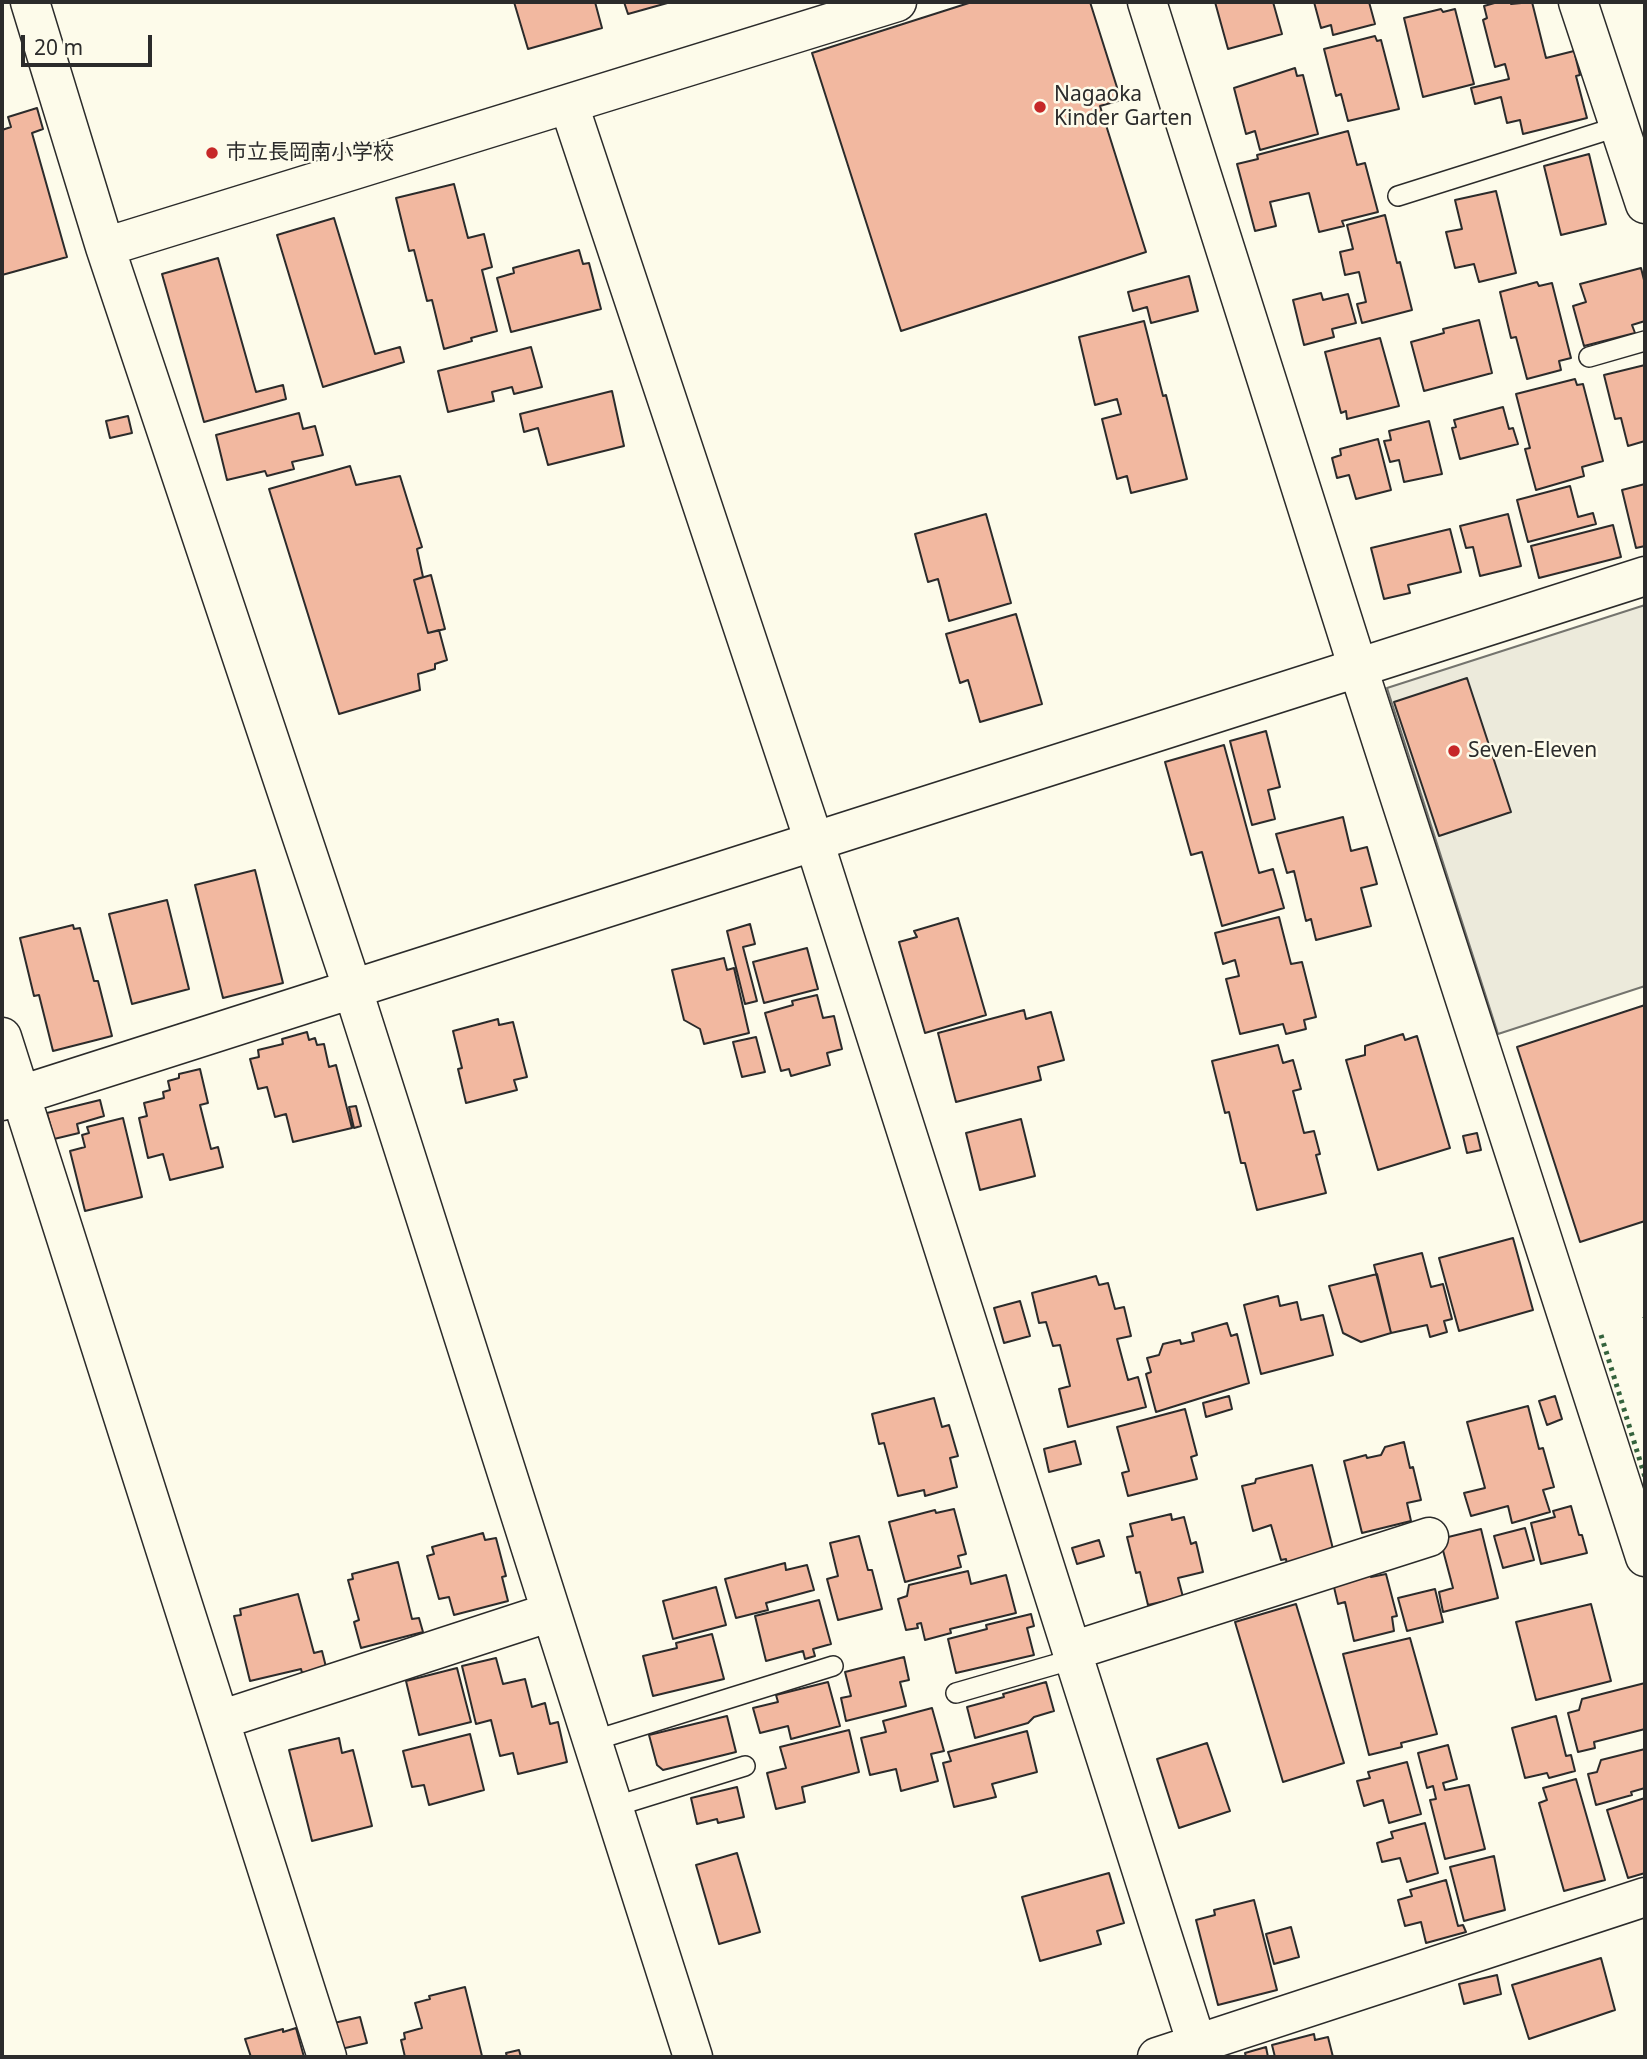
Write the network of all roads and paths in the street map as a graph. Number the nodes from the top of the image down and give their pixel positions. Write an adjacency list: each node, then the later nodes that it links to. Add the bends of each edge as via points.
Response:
1 (30, 2): 9 (street)
2 (897, 2): 5 (street)
3 (1147, 2): 13 (street)
4 (1578, 2): 6 (street)
5 (569, 104): 9 (street); 14 (street)
6 (1620, 127): 7 (lane); 8 (street)
7 (1398, 196)
8 (1645, 204)
9 (105, 247): 15 (street)
10 (1645, 341): 11 (lane)
11 (1589, 357)
12 (1645, 576): 13 (street)
13 (1358, 668): 14 (street); 19 (street)
14 (814, 841): 15 (street); 21 (street)
15 (353, 990): 17 (street); 20 (street)
16 (2, 1037): 17 (street)
17 (11, 1098): 24 (street)
18 (1429, 1537): 21 (street)
19 (1645, 1557)
20 (551, 1612): 24 (street); 25 (street)
21 (1073, 1655): 23 (lane); 29 (street)
22 (834, 1666): 25 (lane)
23 (956, 1692)
24 (220, 1720): 30 (street)
25 (592, 1741): 27 (street)
26 (745, 1766): 27 (lane)
27 (613, 1807): 31 (street)
28 (1645, 1897): 29 (street)
29 (1199, 2051): 32 (street)
30 (327, 2057)
31 (693, 2057)
32 (1157, 2057)

